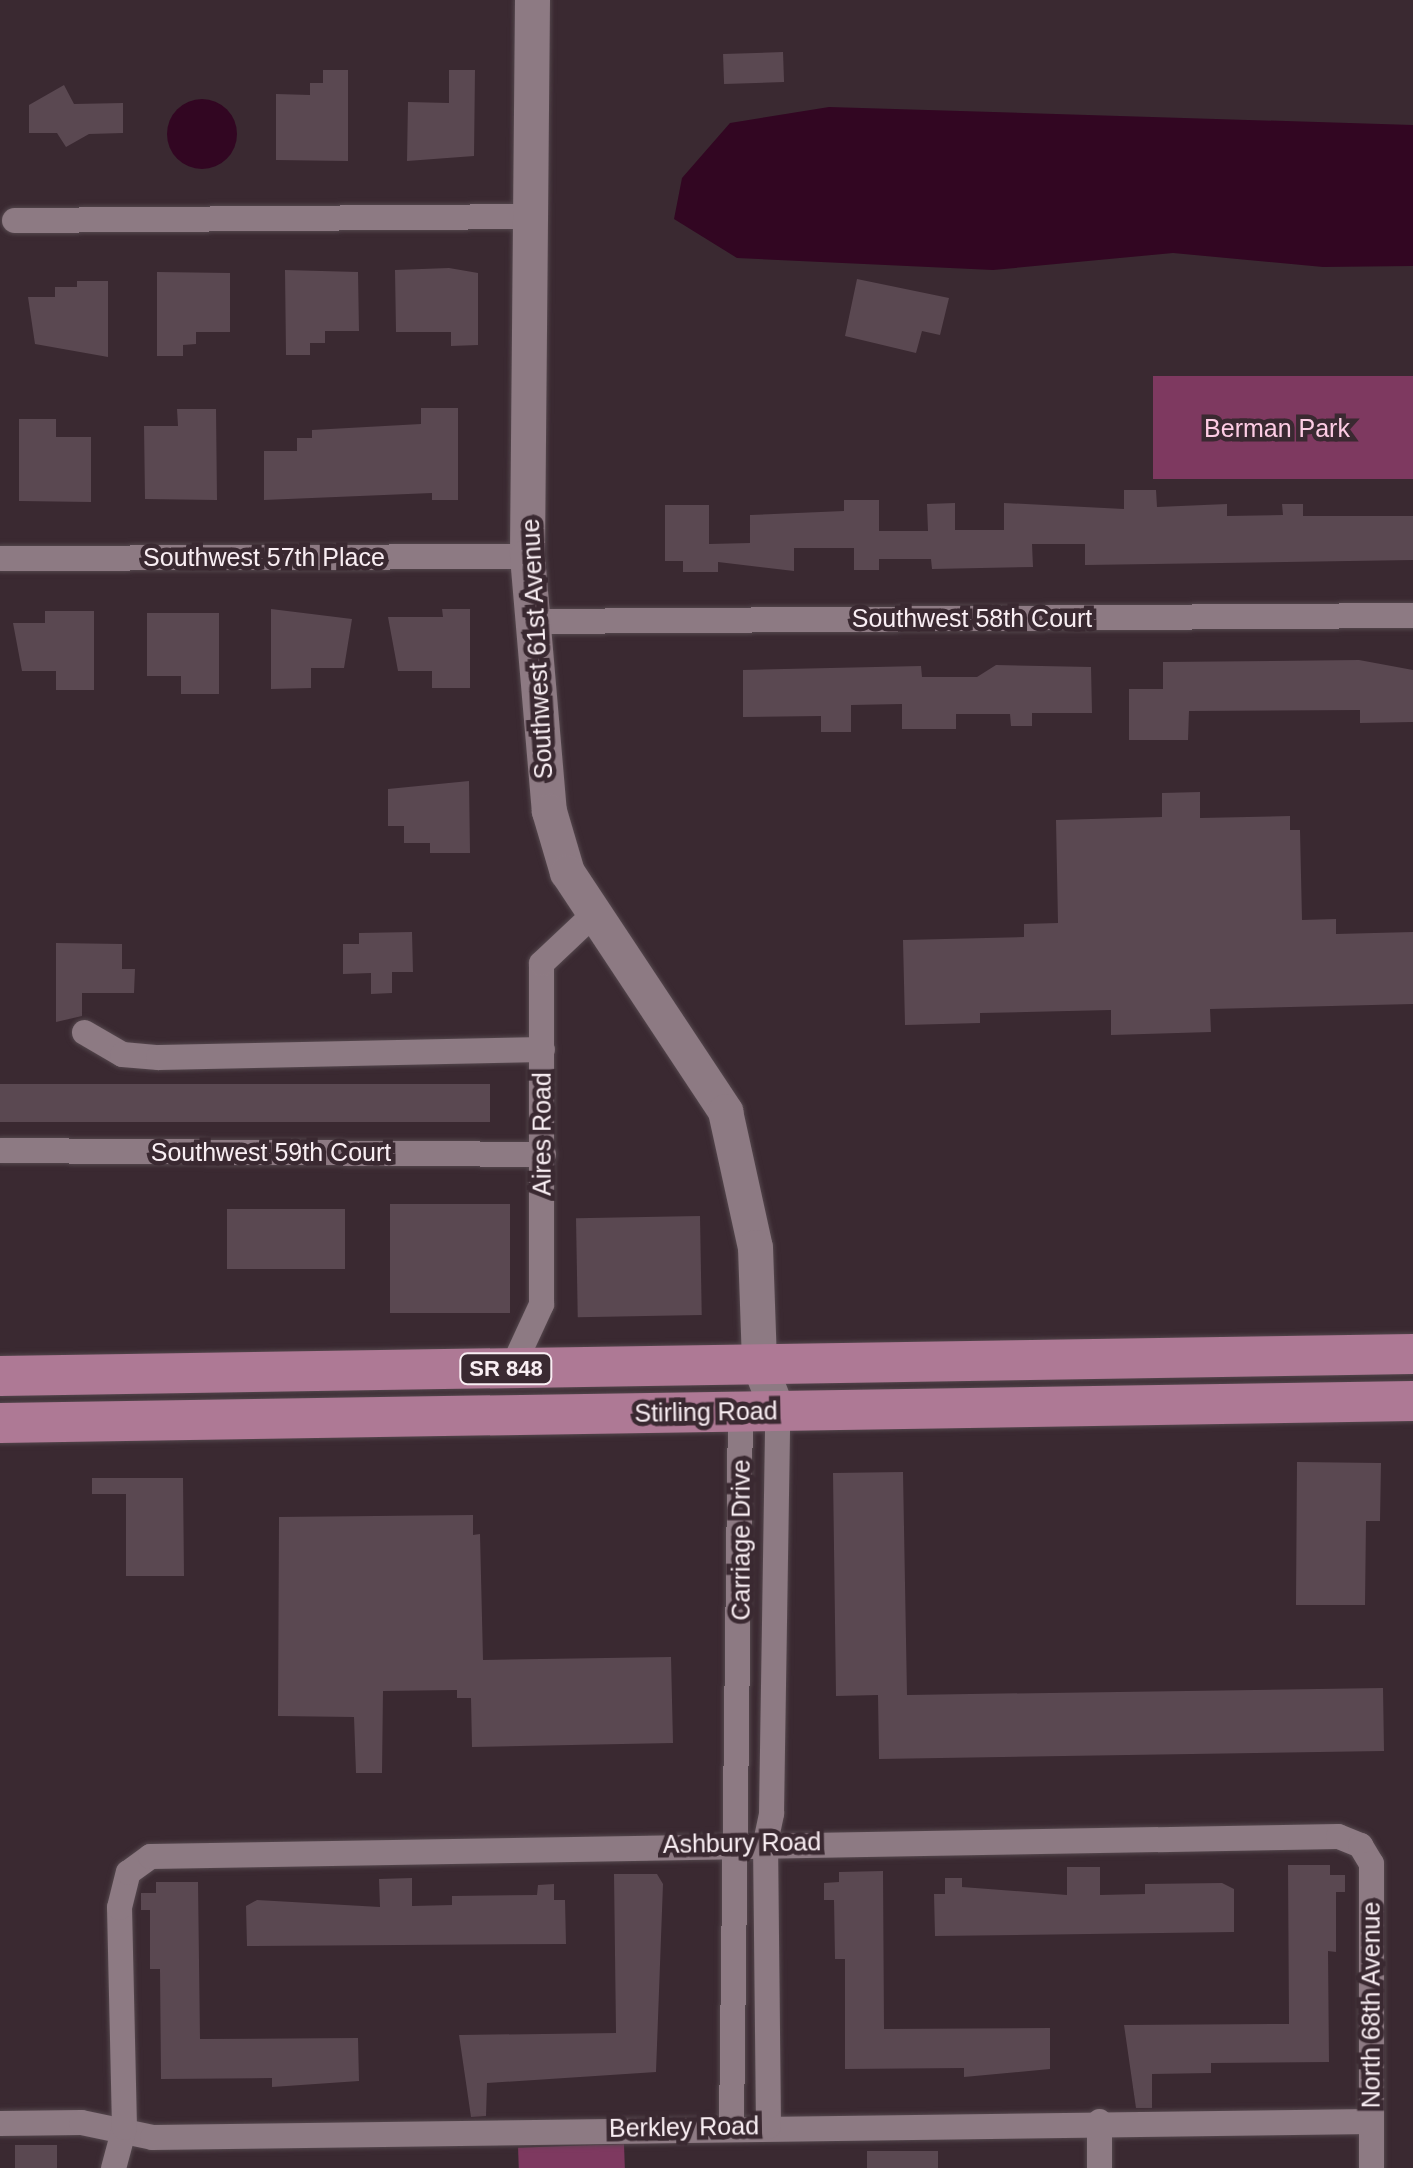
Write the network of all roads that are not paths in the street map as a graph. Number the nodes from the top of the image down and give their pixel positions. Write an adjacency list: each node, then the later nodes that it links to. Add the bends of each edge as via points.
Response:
1 (532, 0): 2 (street, Southwest 61st Avenue)
2 (536, 216): 3 (street); 4 (street, Southwest 61st Avenue)
3 (14, 220)
4 (527, 556): 5 (street, Southwest 57th Place); 7 (street, Southwest 61st Avenue)
5 (0, 558)
6 (1413, 615): 7 (street, Southwest 58th Court)
7 (532, 620): 8 (street, Southwest 61st Avenue, via 548,811 568,872)
8 (592, 914): 10 (street, Aires Road, via 541,963); 14 (street, Southwest 61st Avenue, via 725,1111 755,1248)
9 (84, 1032): 10 (street, via 122,1054 158,1058)
10 (542, 1049): 12 (street, Aires Road)
11 (0, 1150): 12 (street, Southwest 59th Court)
12 (542, 1154): 15 (street, Aires Road, via 541,1304)
13 (1413, 1354): 14 (main road, Stirling Road / SR 848)
14 (760, 1364): 15 (main road, Stirling Road / SR 848); 18 (street, Carriage Drive)
15 (510, 1369): 16 (main road, Stirling Road / SR 848)
16 (18, 1375): 19 (main road)
17 (1413, 1401): 18 (main road, Stirling Road / SR 848)
18 (759, 1411): 19 (main road, Stirling Road / SR 848); 20 (street, Carriage Drive); 21 (street, Carriage Drive)
19 (18, 1423)
20 (742, 1508): 21 (street); 23 (street, Carriage Drive)
21 (774, 1509): 22 (street, Carriage Drive, via 772,1814)
22 (764, 1842): 23 (street, Ashbury Road); 24 (street, Ashbury Road, via 1338,1836); 29 (street, Carriage Drive)
23 (734, 1843): 28 (street, Carriage Drive); 30 (street, Ashbury Road, via 150,1856 128,1872 119,1907)
24 (1360, 1845): 25 (street, North 68th Avenue, via 1371,1863)
25 (1371, 2120): 26 (street, Berkley Road); 33 (street, North 68th Avenue)
26 (1099, 2122): 29 (street, Berkley Road); 32 (street)
27 (0, 2123): 30 (street, Berkley Road)
28 (731, 2125): 29 (street, Berkley Road); 30 (street, Berkley Road, via 152,2137)
29 (768, 2126)
30 (124, 2127): 31 (street)
31 (112, 2168)
32 (1099, 2168)
33 (1372, 2168)

